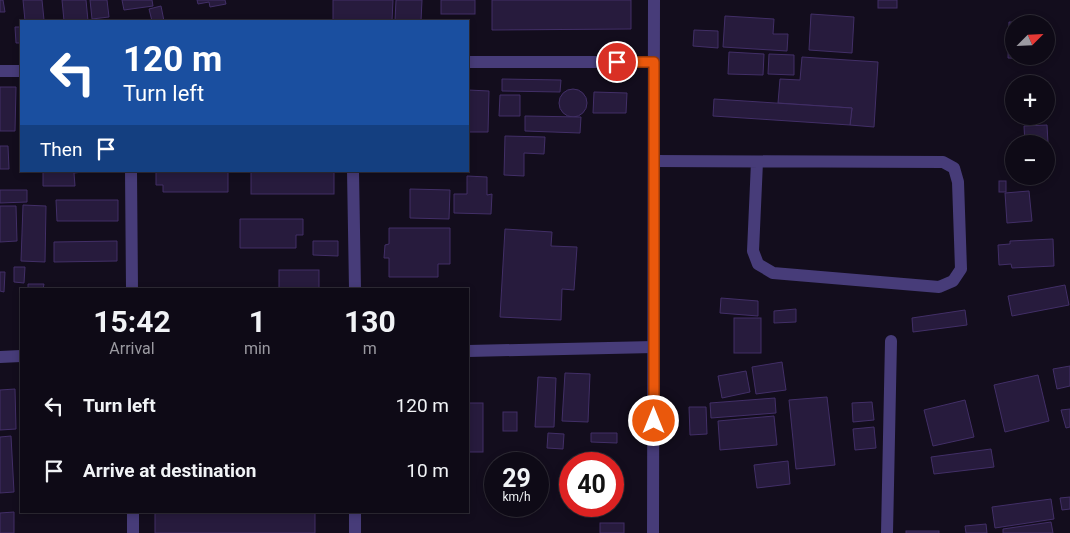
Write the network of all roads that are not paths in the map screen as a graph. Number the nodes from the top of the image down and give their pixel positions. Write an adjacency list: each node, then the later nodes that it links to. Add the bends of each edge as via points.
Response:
1 (654, 0): 3 (street)
2 (469, 62): 3 (street)
3 (654, 62): 6 (street)
4 (0, 71): 5 (street)
5 (20, 71)
6 (654, 161): 7 (street); 13 (street)
7 (756, 162): 7 (street, via 943,162 954,168 958,182 962,268 953,282 939,287 773,273 758,264 753,251)
8 (131, 172): 10 (street)
9 (353, 172): 11 (street)
10 (132, 288)
11 (355, 288)
12 (891, 341): 22 (street)
13 (654, 347): 14 (street); 21 (street)
14 (469, 351)
15 (20, 356): 16 (street)
16 (0, 357)
17 (133, 513): 19 (street)
18 (355, 513): 20 (street)
19 (133, 533)
20 (355, 533)
21 (653, 533)
22 (887, 533)

